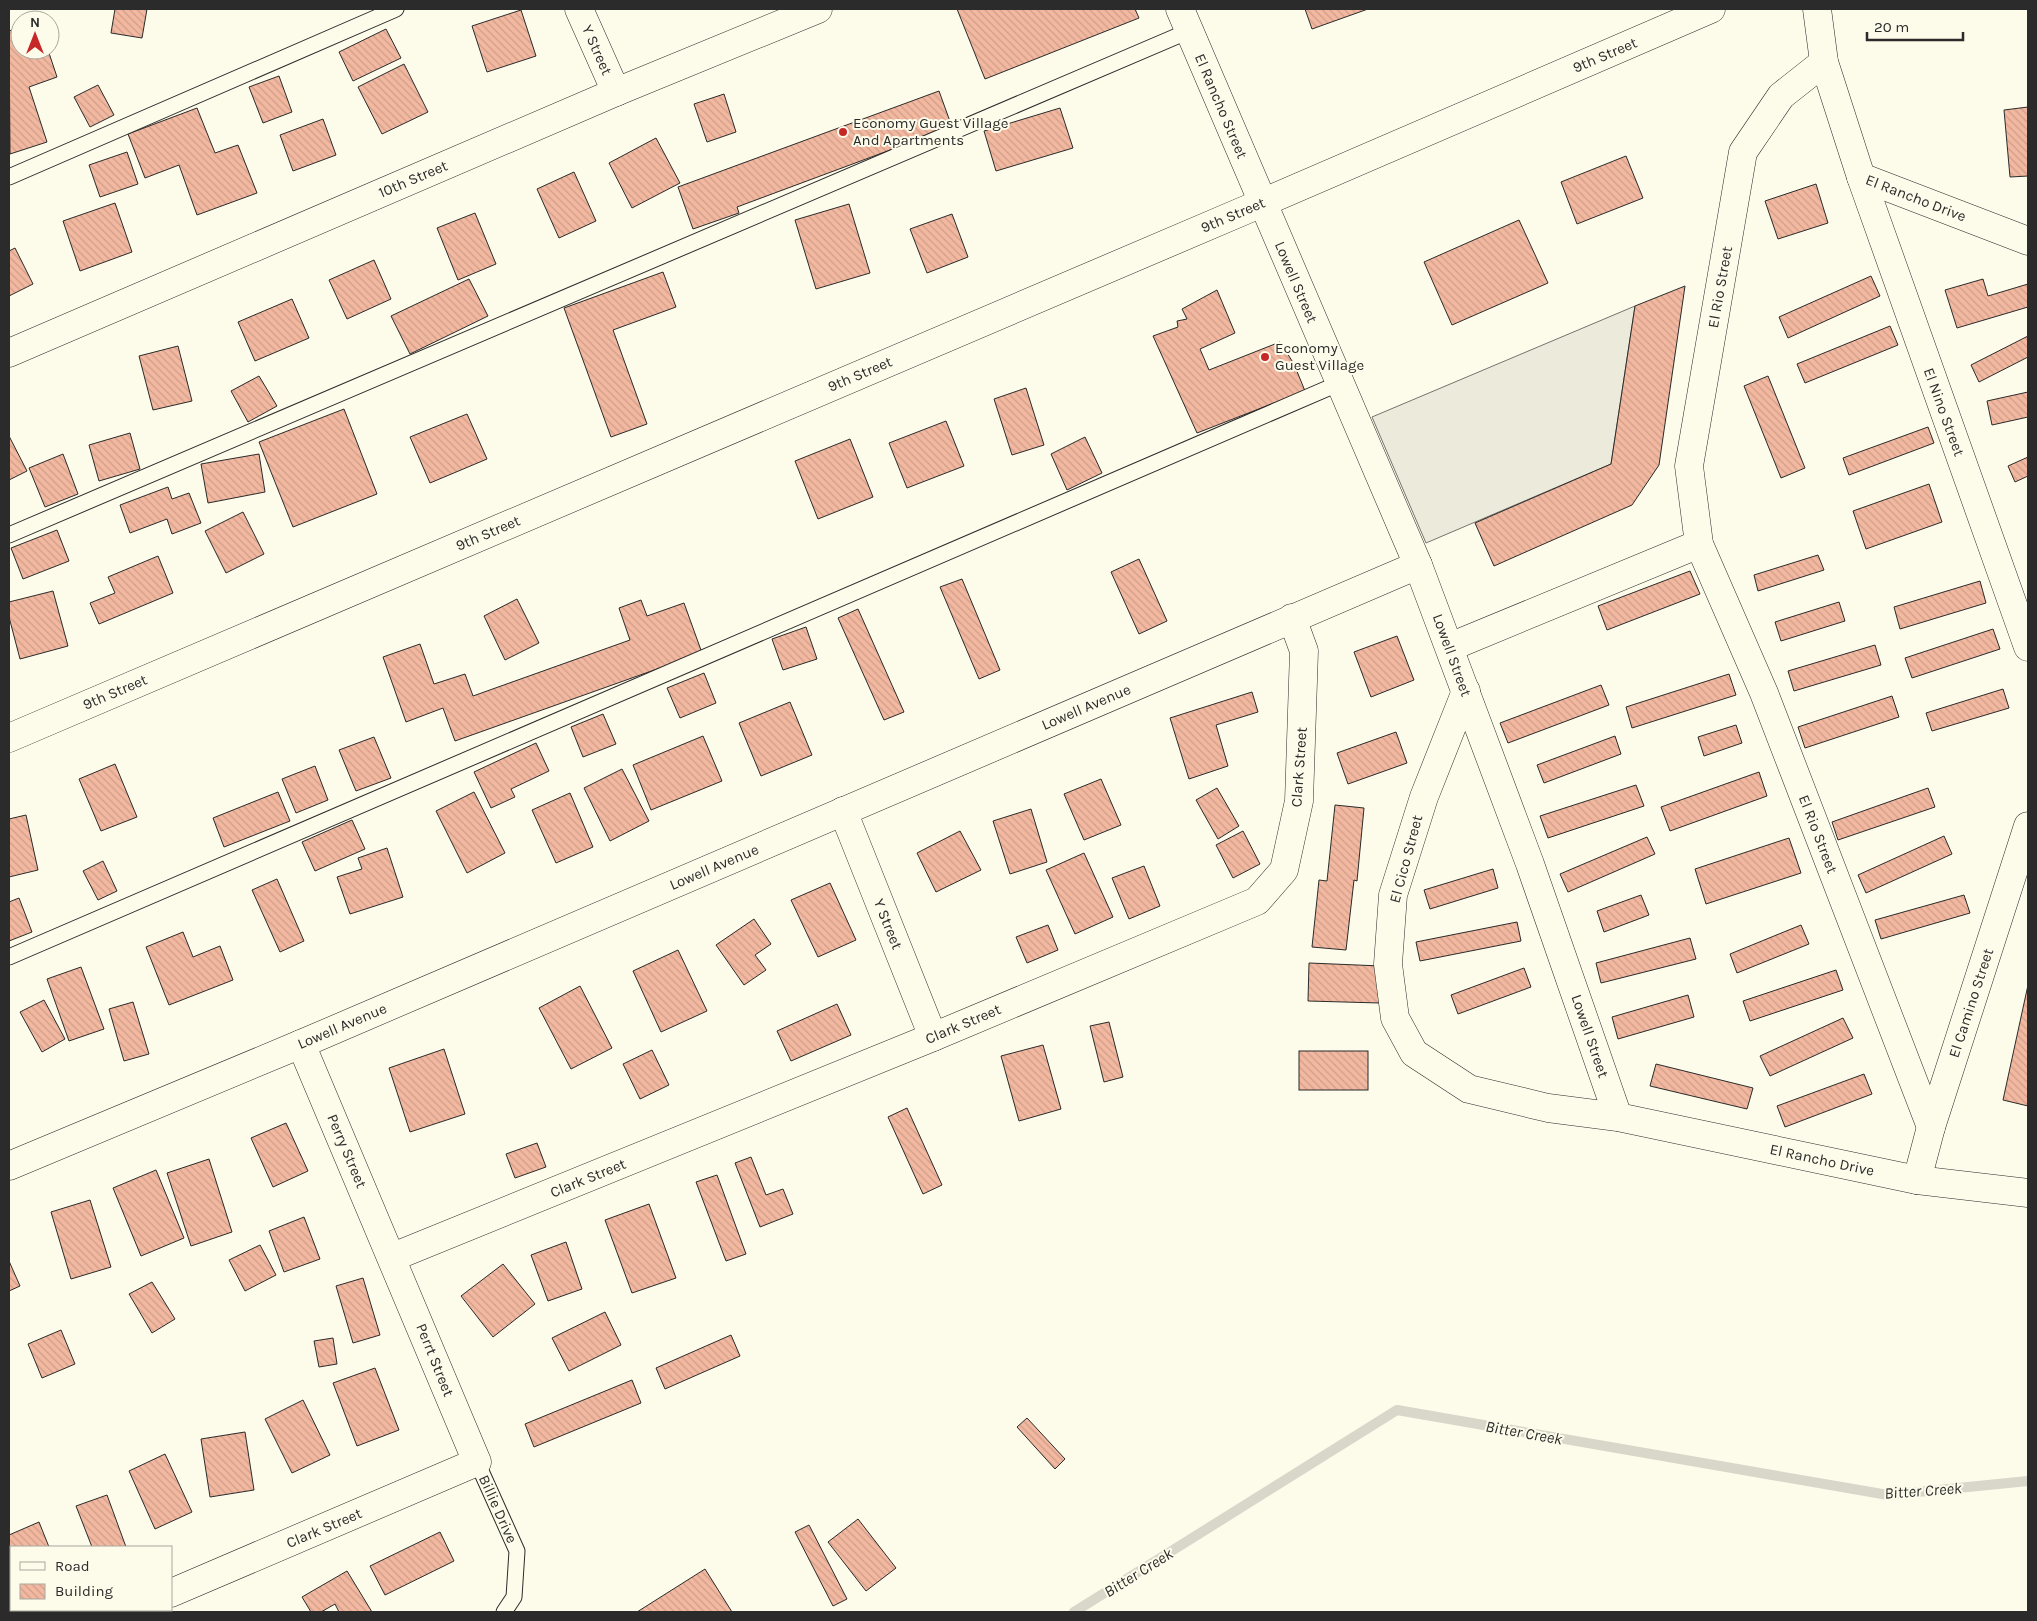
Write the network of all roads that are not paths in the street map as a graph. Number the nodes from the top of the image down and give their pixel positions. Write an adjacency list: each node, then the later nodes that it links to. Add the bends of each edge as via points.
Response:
1 (396, 9): 10 (lane)
2 (578, 9): 8 (street, Y Street)
3 (818, 9): 8 (street, 10th Street)
4 (1711, 9): 11 (street, 9th Street)
5 (1817, 9): 7 (street, El Rancho Drive)
6 (1185, 20): 11 (street, El Rancho Street); 15 (lane)
7 (1824, 62): 9 (street, El Rancho Drive); 16 (street, El Rio Street, via 1780,96 1743,152 1689,466)
8 (616, 92): 13 (street, 10th Street)
9 (1861, 177): 12 (street, El Rancho Drive); 20 (street, El Nino Street)
10 (9, 178)
11 (1262, 203): 14 (street, Lowell Street); 22 (street, 9th Street)
12 (2028, 241)
13 (9, 353)
14 (1340, 383): 17 (street, Lowell Street); 25 (lane)
15 (9, 535)
16 (1699, 544): 19 (street); 29 (street, El Rio Street, via 1764,694)
17 (1418, 565): 18 (street, Lowell Avenue); 19 (street, Lowell Street)
18 (1292, 618): 23 (street, Lowell Avenue); 26 (street, Clark Street, via 1304,651 1299,801 1284,870 1257,901)
19 (1450, 647): 21 (street, Lowell Street)
20 (2028, 647)
21 (1466, 691): 28 (street, Lowell Street); 28 (street, El Cico Street, via 1424,798 1393,894 1388,964 1395,1018 1414,1053 1469,1089 1548,1108)
22 (9, 738)
23 (843, 811): 26 (street, Y Street); 27 (street, Lowell Avenue)
24 (2028, 826): 29 (street, El Camino Street)
25 (9, 957)
26 (934, 1037): 33 (street, Clark Street)
27 (301, 1044): 30 (street, Lowell Avenue); 33 (street, Perry Street)
28 (1618, 1117): 31 (street, El Rancho Drive)
29 (1931, 1127): 31 (street, El Camino Street)
30 (9, 1166)
31 (1917, 1180): 32 (street, El Rancho Drive)
32 (2028, 1193)
33 (393, 1258): 34 (street, Perrt Street)
34 (477, 1462): 35 (street, Clark Street); 36 (lane, Billie Drive, via 516,1551 514,1597)
35 (172, 1593)
36 (504, 1612)

